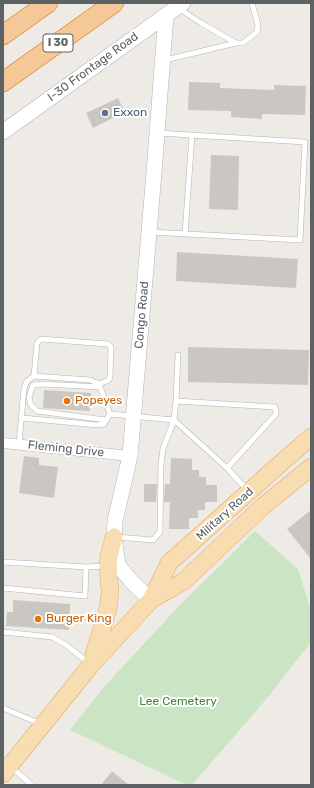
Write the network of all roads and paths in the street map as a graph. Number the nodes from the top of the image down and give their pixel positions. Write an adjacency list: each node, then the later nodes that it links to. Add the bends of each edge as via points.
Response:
1 (48, 3): 5 (highway)
2 (114, 3): 8 (highway, I 30)
3 (252, 3): 6 (lane, via 258,25 257,32 243,42)
4 (175, 8): 6 (lane); 7 (street, Congo Road); 9 (street, I-30 Frontage Road)
5 (3, 35)
6 (236, 43): 7 (lane)
7 (162, 60): 10 (street, Congo Road)
8 (3, 82)
9 (3, 132)
10 (157, 133): 11 (lane); 12 (street, Congo Road)
11 (192, 135): 13 (lane); 13 (lane, via 305,142 300,240)
12 (149, 232): 13 (lane); 19 (street, Congo Road)
13 (184, 234)
14 (178, 355): 17 (lane)
15 (34, 376): 16 (lane, via 90,380); 16 (lane, via 37,343 41,339 108,344 111,347 110,376 109,380); 20 (lane, via 27,381 24,388)
16 (100, 385): 18 (lane); 21 (lane, via 42,384 33,386 28,397 37,411)
17 (176, 401): 22 (lane); 27 (lane, via 275,407 276,414)
18 (110, 414): 19 (lane); 21 (lane)
19 (133, 416): 22 (lane); 26 (street, Congo Road)
20 (22, 418): 21 (lane, via 98,425 104,424); 25 (lane)
21 (106, 420)
22 (174, 420): 27 (lane); 30 (lane, via 163,449 161,464 160,532 153,540)
23 (311, 437): 29 (main road, Military Road)
24 (3, 443): 25 (street, Fleming Drive)
25 (19, 444): 26 (street, Fleming Drive)
26 (130, 456): 30 (street, Congo Road)
27 (227, 468): 29 (lane)
28 (308, 473): 35 (main road, Military Road, via 262,507 184,582)
29 (249, 492): 35 (main road, Military Road, via 169,563)
30 (114, 536): 32 (main road, via 109,556)
31 (3, 562): 33 (lane)
32 (113, 565): 33 (lane); 35 (street); 37 (main road, via 108,609)
33 (86, 567): 34 (lane, via 85,596)
34 (3, 588)
35 (151, 600): 37 (main road, Military Road)
36 (3, 632): 37 (lane, via 52,637)
37 (91, 665): 39 (main road, Military Road)
38 (3, 708): 39 (lane)
39 (43, 724): 40 (main road, Military Road)
40 (6, 770): 41 (lane)
41 (32, 785)

